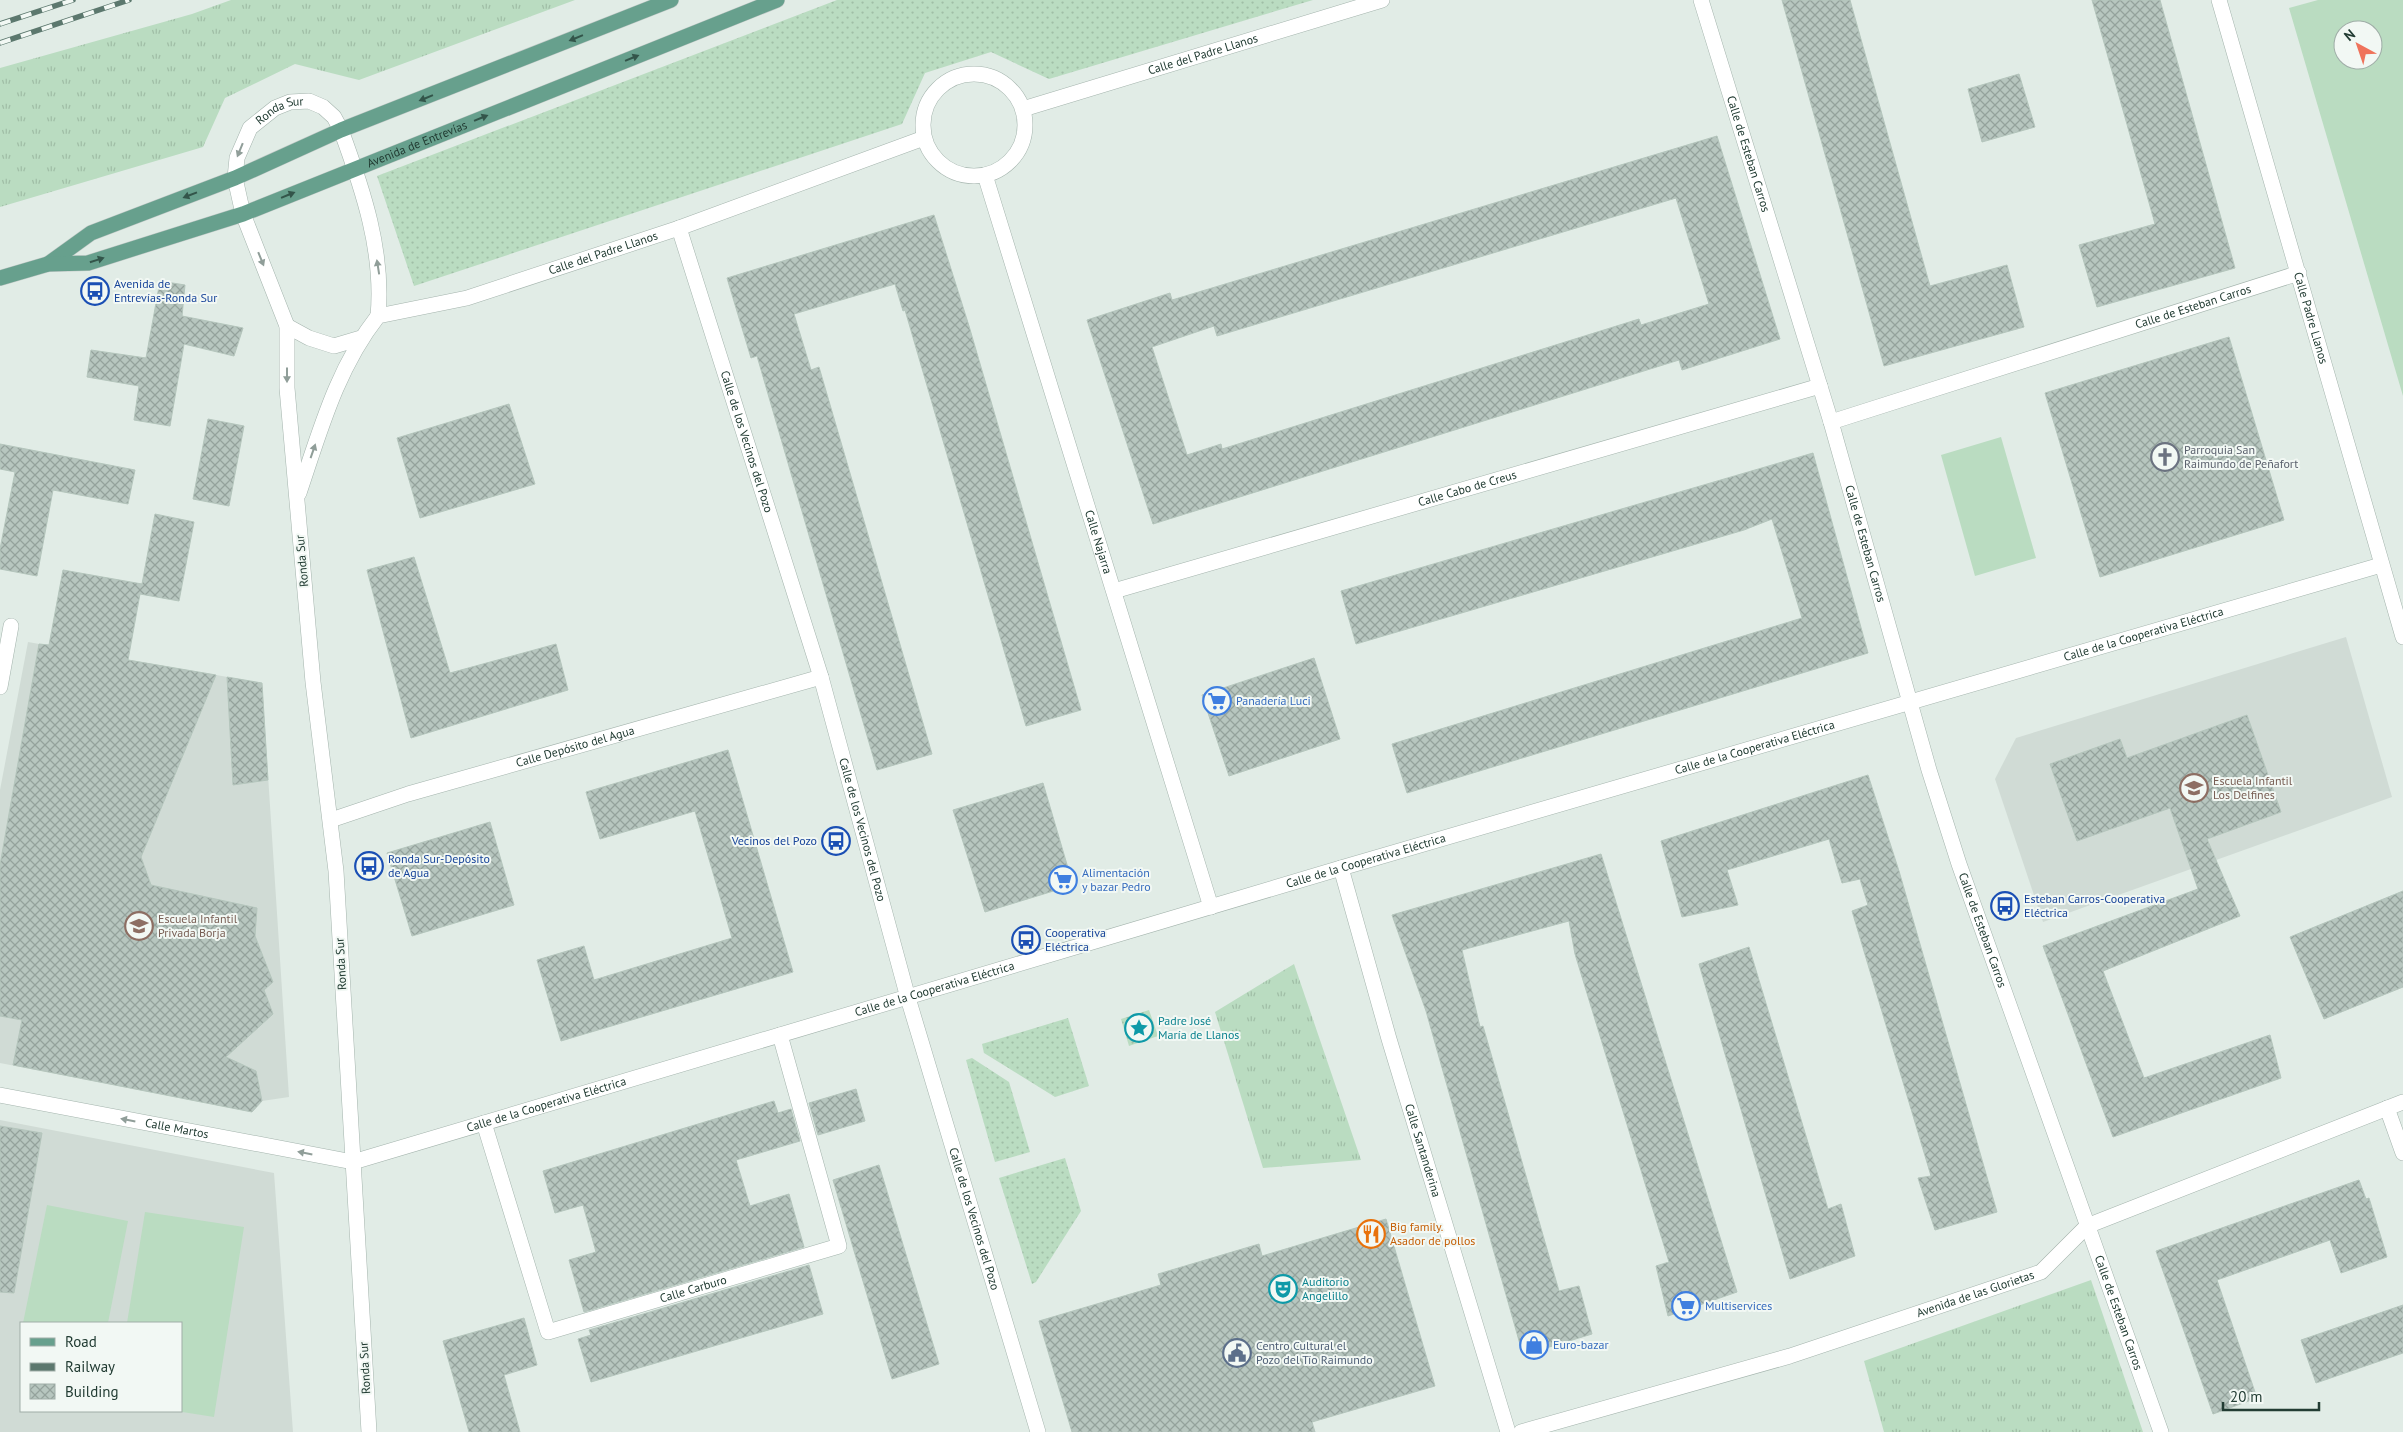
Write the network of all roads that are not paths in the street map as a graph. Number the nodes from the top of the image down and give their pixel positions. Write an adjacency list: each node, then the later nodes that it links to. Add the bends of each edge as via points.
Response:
1 (670, 0): 7 (main road, Avenida de Entrevías, one-way to 7)
2 (778, 0): 9 (main road, Avenida de Entrevías, one-way to 2)
3 (1382, 0): 6 (street, Calle del Padre Llanos)
4 (1701, 0): 20 (street, Calle de Esteban Carros)
5 (2219, 0): 15 (street, Calle Padre Llanos)
6 (1023, 109): 8 (street, via 1013,92 998,80 978,74 958,76 941,86 928,103 923,121); 10 (street, via 1025,129 1019,149 1007,164)
7 (341, 130): 9 (street, Ronda Sur); 11 (main road, Avenida de Entrevías); 11 (street, Ronda Sur, one-way to 11, via 323,107 309,101 290,102 275,108 250,128 237,158)
8 (924, 138): 10 (street, via 935,158 948,169 970,176); 13 (street, Calle del Padre Llanos)
9 (355, 168): 12 (main road, Avenida de Entrevías, one-way to 9); 17 (street, Ronda Sur, one-way to 9, via 380,286 370,216)
10 (985, 175): 24 (street, Calle Najarra)
11 (235, 178): 12 (street, Ronda Sur); 14 (main road, Avenida de Entrevías, one-way to 14, via 91,233)
12 (243, 214): 14 (main road, Avenida de Entrevías, one-way to 12, via 88,263); 18 (street, Ronda Sur, one-way to 18)
13 (679, 228): 17 (street, Calle del Padre Llanos, via 467,298); 27 (street, Calle de los Vecinos del Pozo)
14 (48, 264): 16 (main road, Avenida de Entrevías)
15 (2299, 273): 21 (street, Calle de Esteban Carros); 23 (street, Calle Padre Llanos)
16 (0, 278)
17 (378, 316): 19 (street)
18 (287, 326): 19 (street, via 334,346); 22 (street, Ronda Sur, one-way to 22, via 287,388)
19 (361, 338): 22 (street, Ronda Sur, one-way to 19, via 337,382)
20 (1820, 386): 21 (street, Calle de Esteban Carros); 24 (street, Calle Cabo de Creus)
21 (1831, 422): 29 (street, Calle de Esteban Carros)
22 (297, 497): 30 (street, Ronda Sur, via 313,682)
23 (2381, 565): 26 (street, Calle Padre Llanos); 29 (street, Calle de la Cooperativa Eléctrica)
24 (1114, 591): 32 (street, Calle Najarra)
25 (11, 626): 28 (street)
26 (2403, 637)
27 (821, 677): 30 (street, Calle Depósito del Agua, via 408,794); 33 (street, Calle de los Vecinos del Pozo)
28 (0, 687)
29 (1911, 702): 31 (street, Calle de la Cooperativa Eléctrica); 41 (street, Calle de Esteban Carros, via 1959,864)
30 (331, 820): 40 (street, Ronda Sur)
31 (1341, 868): 32 (street, Calle de la Cooperativa Eléctrica); 44 (street, Calle Santanderina)
32 (1211, 907): 33 (street, Calle de la Cooperativa Eléctrica)
33 (908, 998): 34 (street, Calle de la Cooperativa Eléctrica); 43 (street, Calle de los Vecinos del Pozo)
34 (780, 1035): 38 (street, Calle de la Cooperativa Eléctrica); 38 (street, Calle Carburo, via 839,1246 548,1332)
35 (0, 1095): 40 (street, Calle Martos, one-way to 35)
36 (2403, 1102): 37 (street, Avenida de las Glorietas)
37 (2387, 1108): 39 (street); 41 (street, Avenida de las Glorietas)
38 (484, 1124): 40 (street, Calle de la Cooperativa Eléctrica)
39 (2403, 1153)
40 (353, 1162): 42 (street, Ronda Sur)
41 (2087, 1226): 45 (street, Avenida de las Glorietas, via 2041,1272 1790,1356); 46 (street, Calle de Esteban Carros)
42 (369, 1432)
43 (1038, 1432)
44 (1508, 1432)
45 (1521, 1432)
46 (2161, 1432)

